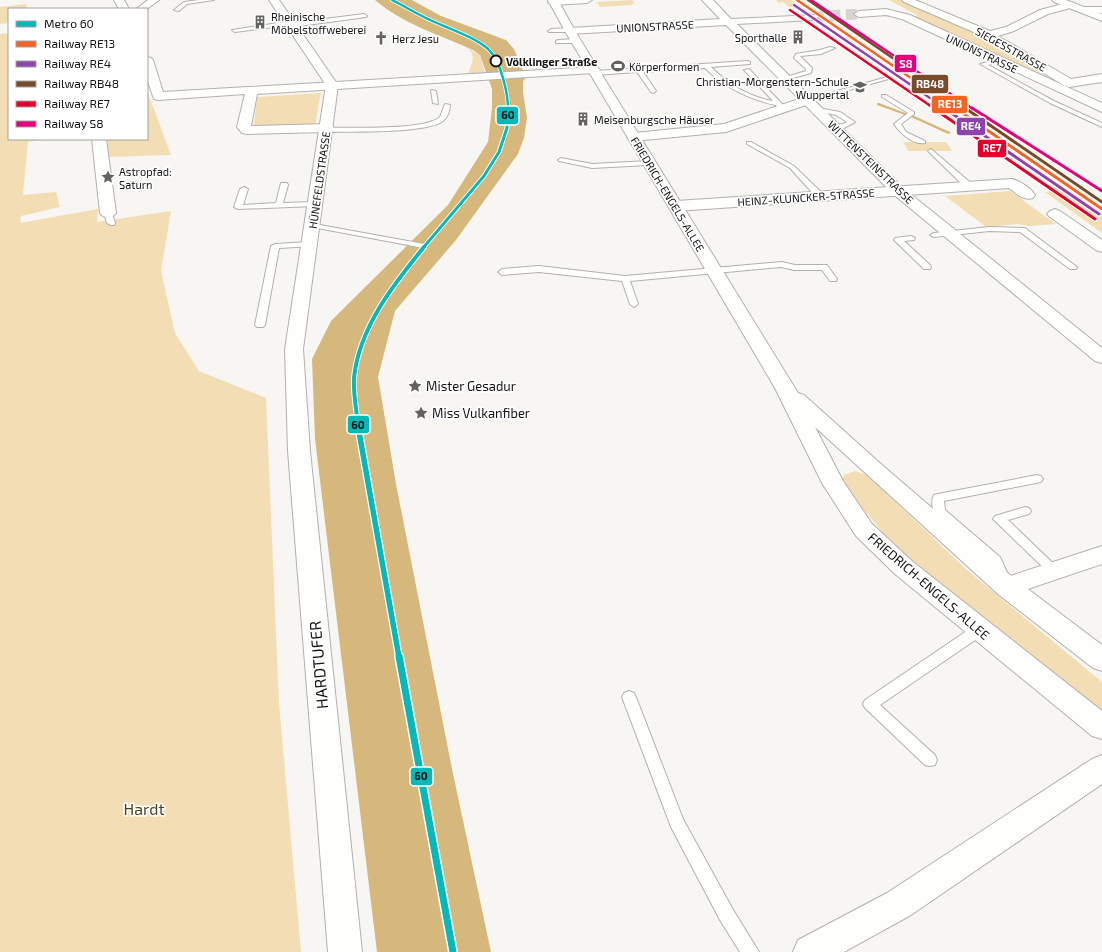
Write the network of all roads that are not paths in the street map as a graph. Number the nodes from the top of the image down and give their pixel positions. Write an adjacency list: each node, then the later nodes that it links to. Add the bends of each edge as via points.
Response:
1 (154, 0): 10 (street)
2 (212, 0): 11 (lane, via 186,3)
3 (274, 0): 19 (street)
4 (587, 0): 8 (street)
5 (707, 0): 18 (street, WITTENSTEINSTRASSE)
6 (907, 0): 23 (street, SIEGESSTRASSE)
7 (1056, 0): 9 (street)
8 (553, 1): 21 (street, FRIEDRICH-ENGELS-ALLEE)
9 (1070, 5): 12 (street); 23 (street, via 1044,12 1010,29)
10 (142, 8)
11 (177, 10)
12 (1083, 10): 13 (street); 17 (street)
13 (1102, 10)
14 (859, 14): 27 (street, UNIONSTRASSE, via 886,12 906,17)
15 (364, 16): 19 (lane)
16 (813, 17): 18 (street, UNIONSTRASSE)
17 (1102, 18)
18 (729, 22): 21 (street, UNIONSTRASSE); 34 (street, WITTENSTEINSTRASSE)
19 (291, 24): 20 (lane); 38 (street)
20 (235, 30)
21 (569, 30): 22 (lane); 24 (street, FRIEDRICH-ENGELS-ALLEE)
22 (551, 31)
23 (989, 35): 37 (street, SIEGESSTRASSE)
24 (576, 41): 25 (lane); 33 (street, FRIEDRICH-ENGELS-ALLEE)
25 (558, 42)
26 (832, 48): 34 (lane, via 798,55 797,58 809,68 809,72)
27 (999, 61): 40 (street, UNIONSTRASSE); 50 (lane, via 983,64 1052,102)
28 (148, 63): 41 (street, via 158,96)
29 (748, 63): 30 (lane)
30 (707, 66): 31 (lane); 47 (lane, via 723,82 753,98)
31 (639, 70): 33 (lane); 42 (lane)
32 (747, 70): 47 (lane)
33 (595, 72): 39 (street, via 469,77); 53 (street, FRIEDRICH-ENGELS-ALLEE)
34 (786, 78): 44 (street, WITTENSTEINSTRASSE)
35 (889, 78): 44 (lane)
36 (1102, 78): 37 (street)
37 (1069, 83): 40 (street)
38 (332, 85): 39 (street); 41 (street); 52 (street, HÜNEFELDSTRASSE)
39 (432, 85): 45 (lane)
40 (1053, 86): 48 (street, UNIONSTRASSE)
41 (252, 90): 52 (street, via 244,127 247,130)
42 (653, 91)
43 (884, 96): 55 (lane, via 912,113 897,124 904,133)
44 (808, 100): 47 (street); 49 (street, WITTENSTEINSTRASSE)
45 (436, 103)
46 (447, 105): 52 (lane, via 448,110 440,120 421,127)
47 (781, 106): 53 (street, via 726,128)
48 (1102, 108)
49 (818, 110): 51 (street, WITTENSTEINSTRASSE); 51 (lane, via 838,113 852,122 844,126)
50 (1102, 125)
51 (834, 126): 63 (street, WITTENSTEINSTRASSE)
52 (326, 129): 66 (street, HÜNEFELDSTRASSE)
53 (634, 137): 59 (street, FRIEDRICH-ENGELS-ALLEE)
54 (99, 140): 70 (street)
55 (923, 142)
56 (749, 143): 65 (lane, via 792,167)
57 (931, 151): 61 (lane)
58 (561, 160): 59 (lane, via 592,166)
59 (649, 163): 68 (street, FRIEDRICH-ENGELS-ALLEE)
60 (284, 185): 67 (lane)
61 (968, 186): 63 (street, HEINZ-KLUNCKER-STRASSE); 64 (street, HEINZ-KLUNCKER-STRASSE, via 1012,183)
62 (244, 189): 67 (lane, via 238,208)
63 (898, 191): 65 (street, HEINZ-KLUNCKER-STRASSE); 72 (street, WITTENSTEINSTRASSE)
64 (1028, 195)
65 (820, 196): 68 (street, HEINZ-KLUNCKER-STRASSE)
66 (316, 204): 67 (lane); 71 (street, HÜNEFELDSTRASSE)
67 (279, 206)
68 (676, 206): 79 (street, FRIEDRICH-ENGELS-ALLEE)
69 (1055, 214): 76 (street)
70 (109, 218)
71 (312, 225): 74 (street, HÜNEFELDSTRASSE); 75 (lane)
72 (942, 234): 78 (lane, via 989,229 1022,230); 85 (street, WITTENSTEINSTRASSE)
73 (911, 238): 77 (lane, via 898,240)
74 (310, 244): 84 (lane, via 275,246); 86 (street, HÜNEFELDSTRASSE, via 294,349)
75 (424, 246)
76 (1102, 247)
77 (926, 267)
78 (1073, 267)
79 (714, 271): 81 (lane, via 782,264 794,268 824,267); 82 (lane); 87 (street, FRIEDRICH-ENGELS-ALLEE)
80 (502, 272): 82 (lane, via 539,269)
81 (833, 278)
82 (625, 279): 83 (lane)
83 (634, 304)
84 (260, 325)
85 (1102, 357)
86 (295, 377): 101 (street, HARDTUFER, via 301,474)
87 (785, 388): 88 (street, FRIEDRICH-ENGELS-ALLEE); 90 (street, FRIEDRICH-ENGELS-ALLEE)
88 (874, 470): 90 (street, via 852,464 839,465 835,470); 94 (street, FRIEDRICH-ENGELS-ALLEE)
89 (1037, 479): 94 (lane, via 938,498 939,511 996,560)
90 (833, 482): 95 (street, FRIEDRICH-ENGELS-ALLEE, via 864,530 904,568)
91 (1025, 511): 93 (lane, via 999,519)
92 (1102, 555): 93 (street, via 1074,563)
93 (1055, 572): 94 (street)
94 (1007, 587): 96 (street, FRIEDRICH-ENGELS-ALLEE)
95 (979, 630): 98 (street, FRIEDRICH-ENGELS-ALLEE); 99 (lane, via 870,704)
96 (1102, 660)
97 (629, 697): 102 (lane, via 676,822 726,914)
98 (1102, 728)
99 (930, 760)
100 (1102, 768): 103 (street, via 899,904)
101 (346, 952)
102 (750, 952)
103 (810, 952)

